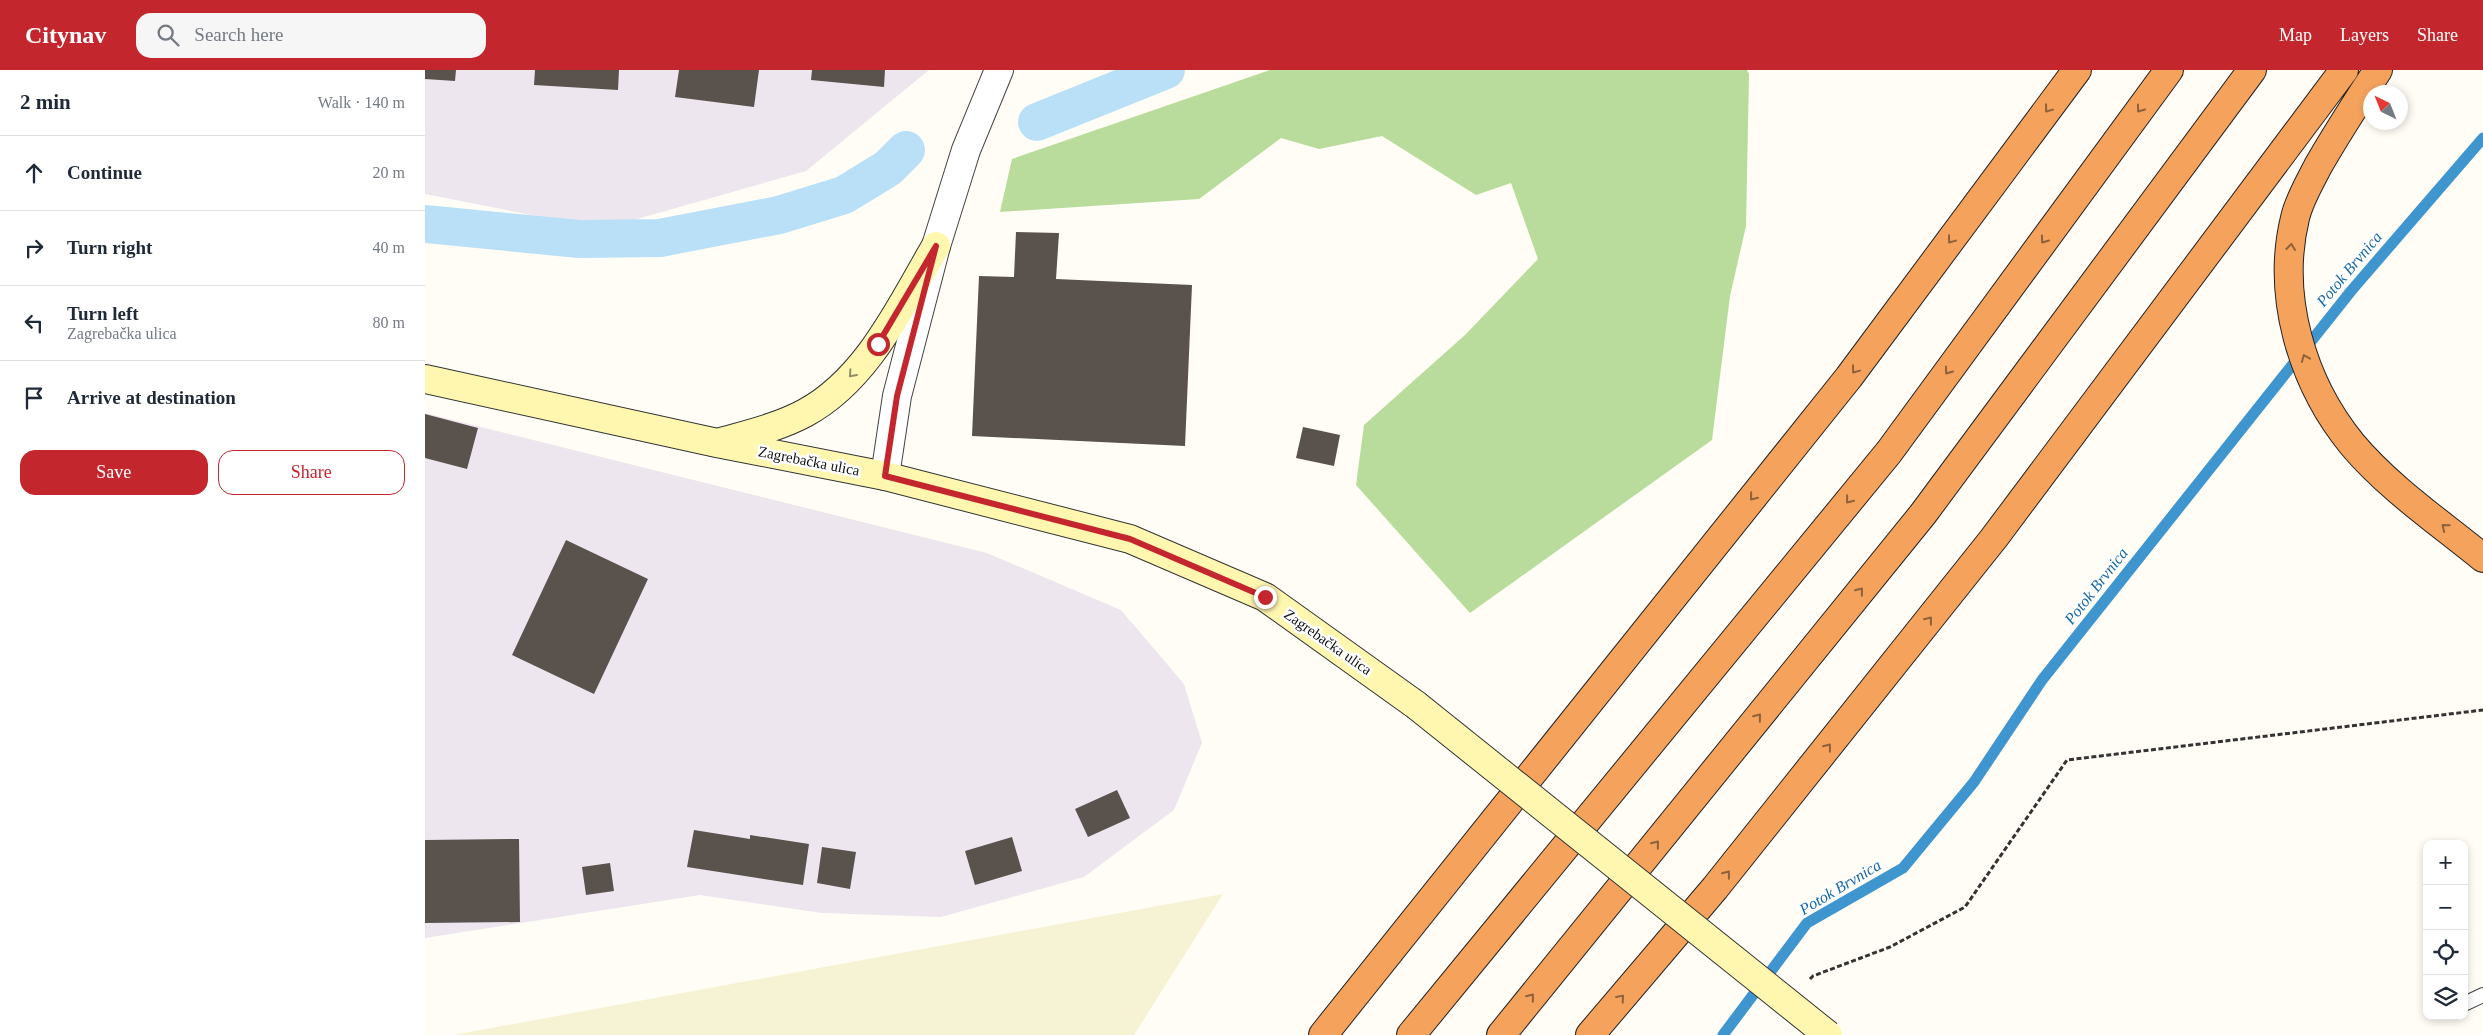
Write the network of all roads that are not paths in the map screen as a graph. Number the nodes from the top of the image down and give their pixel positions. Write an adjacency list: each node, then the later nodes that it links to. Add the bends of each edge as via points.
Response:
1 (999, 70): 7 (street, via 966,150)
2 (2077, 70): 14 (highway, one-way to 14, via 1849,377)
3 (2169, 70): 15 (highway, one-way to 15, via 1889,452)
4 (2252, 70): 16 (highway, one-way to 4, via 1923,514)
5 (2344, 70): 17 (highway, one-way to 5, via 1715,888 1994,538)
6 (2378, 70): 11 (highway, one-way to 6, via 2396,487 2353,444 2323,403 2295,334 2290,295 2290,255 2298,210 2342,123)
7 (936, 246): 9 (main road, one-way to 9, via 878,344 839,388 805,413 778,425); 10 (street, via 897,396)
8 (425, 379): 9 (main road, Zagrebačka ulica)
9 (717, 443): 10 (main road, Zagrebačka ulica)
10 (885, 476): 18 (main road, Zagrebačka ulica, bridge, via 1130,539 1265,597 1416,704)
11 (2483, 558)
12 (2483, 995): 13 (lane)
13 (2468, 1002)
14 (1323, 1035)
15 (1411, 1035)
16 (1501, 1035)
17 (1590, 1035)
18 (1827, 1035)

